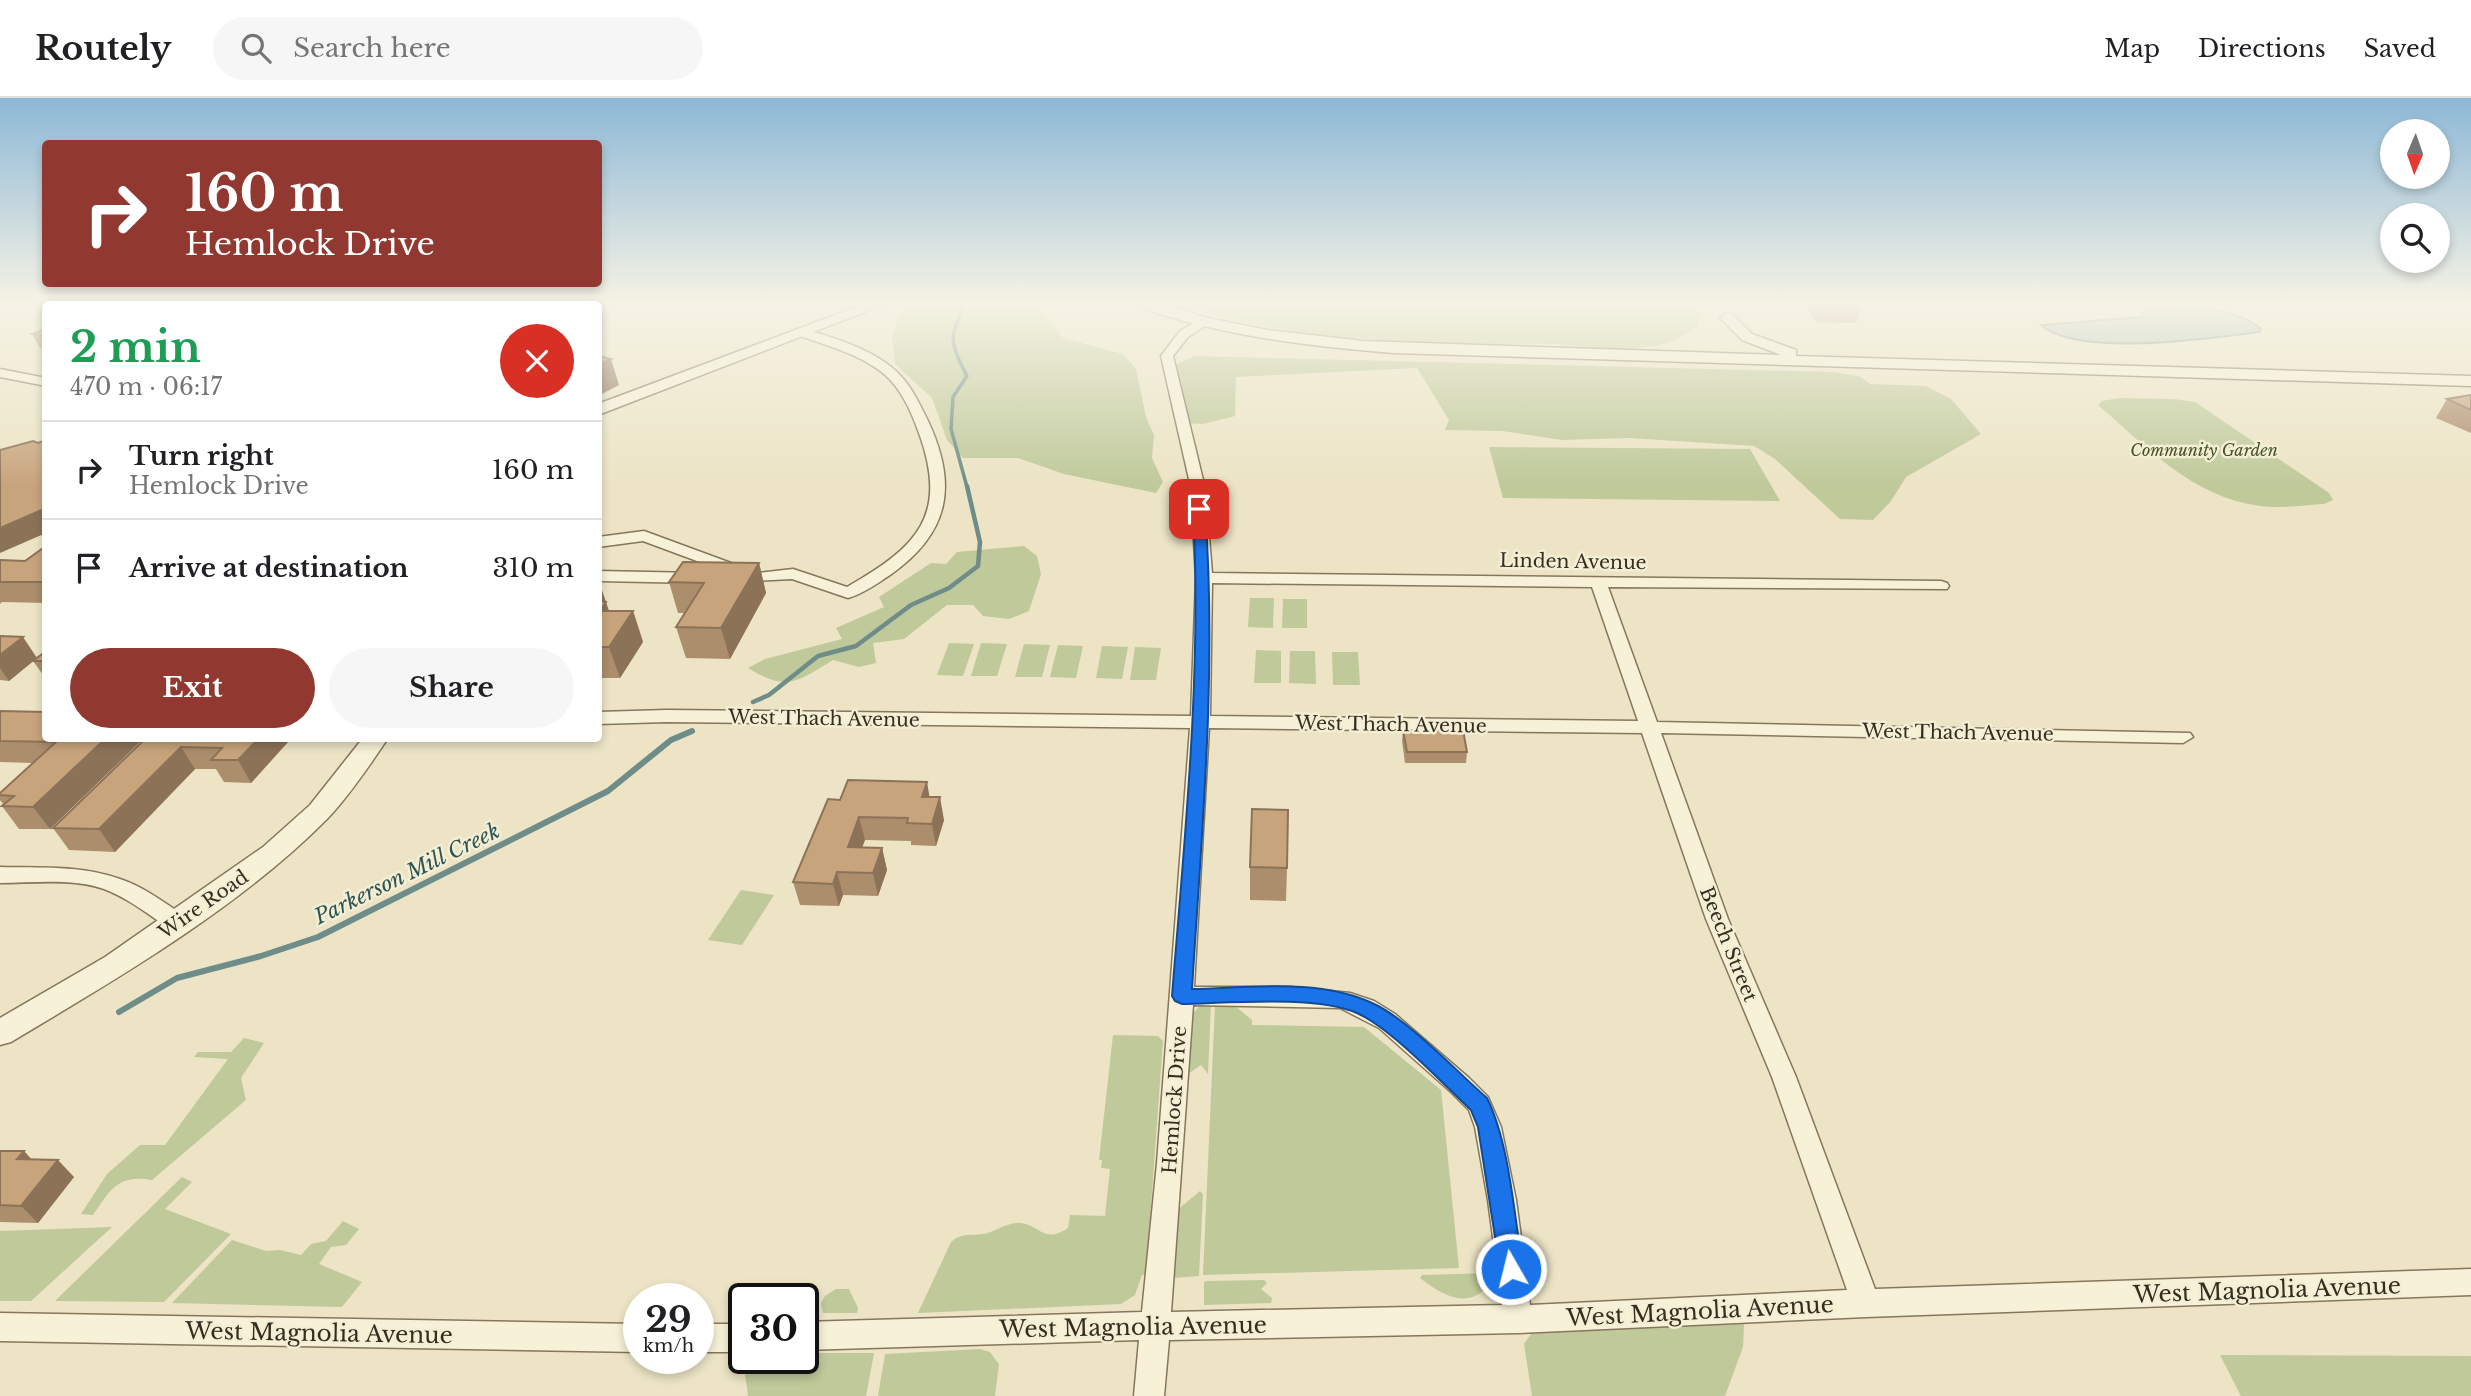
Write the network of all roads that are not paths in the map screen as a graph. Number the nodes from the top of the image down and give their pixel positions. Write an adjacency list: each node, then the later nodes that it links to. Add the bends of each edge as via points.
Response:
1 (722, 364): 8 (street)
2 (878, 364): 10 (street, via 901,383 937,464 940,496 933,520 917,545 877,578 848,593 793,574 757,578)
3 (1168, 364): 12 (street, Hemlock Drive, via 1198,488)
4 (1889, 364): 7 (street)
5 (0, 373): 6 (street)
6 (42, 381)
7 (2471, 381)
8 (602, 409)
9 (602, 541): 10 (street, via 644,536)
10 (731, 569): 11 (street, via 709,578)
11 (602, 576)
12 (1204, 578): 13 (street, Linden Avenue); 16 (street, Hemlock Drive)
13 (1598, 582): 14 (street, Linden Avenue); 17 (street, Beech Street)
14 (1941, 586)
15 (602, 718): 16 (street, West Thach Avenue)
16 (1201, 722): 17 (street, West Thach Avenue); 22 (street, Hemlock Drive)
17 (1651, 727): 18 (street, West Thach Avenue); 25 (street, Beech Street, via 1717,919 1784,1077)
18 (2183, 737)
19 (373, 742): 21 (street, Wire Road, via 319,811 272,854)
20 (0, 875): 21 (street, via 84,877 105,882)
21 (178, 923): 23 (street, Wire Road)
22 (1182, 996): 26 (street, via 1342,999 1387,1020 1460,1085 1479,1104 1488,1127); 27 (street, Hemlock Drive)
23 (0, 1032)
24 (2471, 1282): 25 (street, West Magnolia Avenue)
25 (1866, 1303): 26 (street, West Magnolia Avenue)
26 (1518, 1320): 27 (street, West Magnolia Avenue)
27 (1157, 1325): 29 (street, West Magnolia Avenue); 31 (street, Hemlock Drive)
28 (0, 1327): 30 (street, West Magnolia Avenue)
29 (819, 1336)
30 (623, 1338)
31 (1149, 1396)

